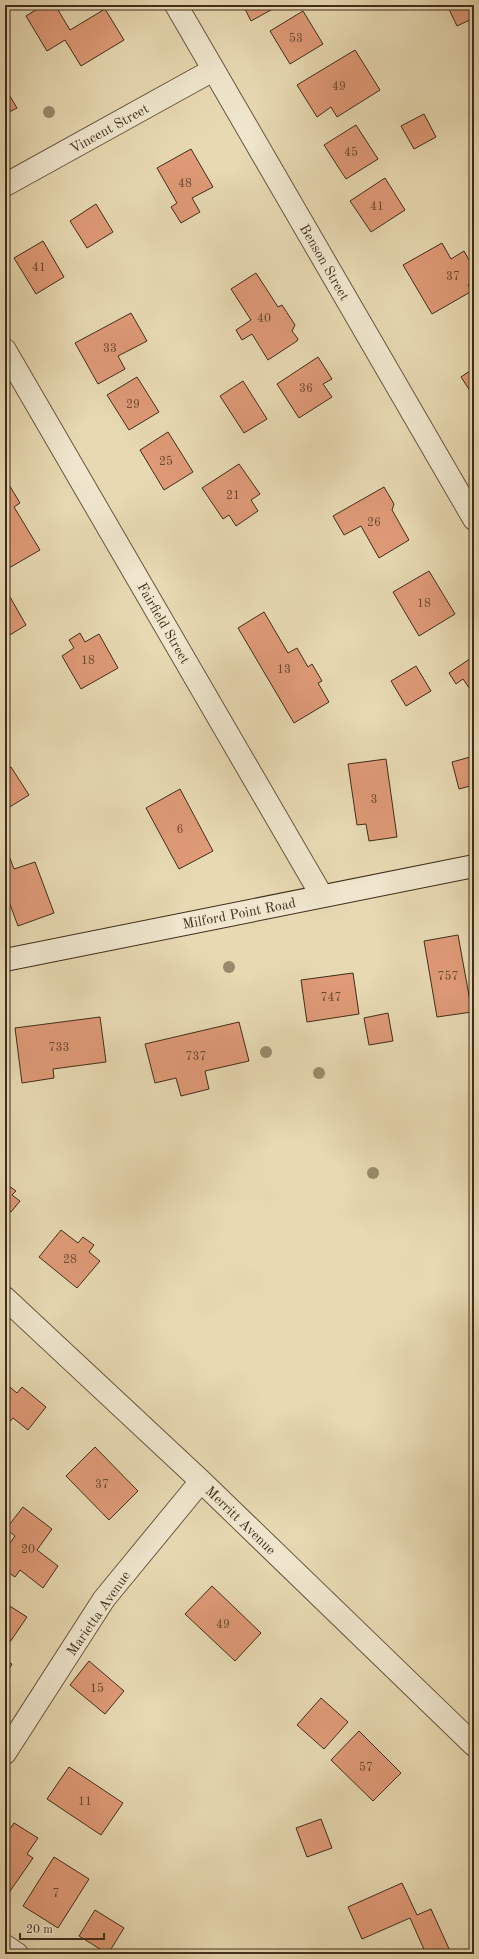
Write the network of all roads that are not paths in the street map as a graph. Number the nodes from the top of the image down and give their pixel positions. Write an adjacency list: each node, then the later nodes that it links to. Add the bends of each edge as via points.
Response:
1 (176, 5): 2 (street, Benson Street)
2 (213, 70): 3 (street, Vincent Street); 5 (street, Benson Street)
3 (5, 185)
4 (5, 350): 7 (street, Fairfield Street)
5 (474, 519)
6 (474, 866): 7 (street, Milford Point Road)
7 (322, 896): 8 (street, Milford Point Road)
8 (5, 960)
9 (5, 1298): 10 (street, Merritt Avenue)
10 (201, 1481): 11 (street, Merritt Avenue); 12 (street, Marietta Avenue, via 104,1599)
11 (474, 1745)
12 (5, 1752)
13 (5, 1946): 14 (street)
14 (17, 1954)

